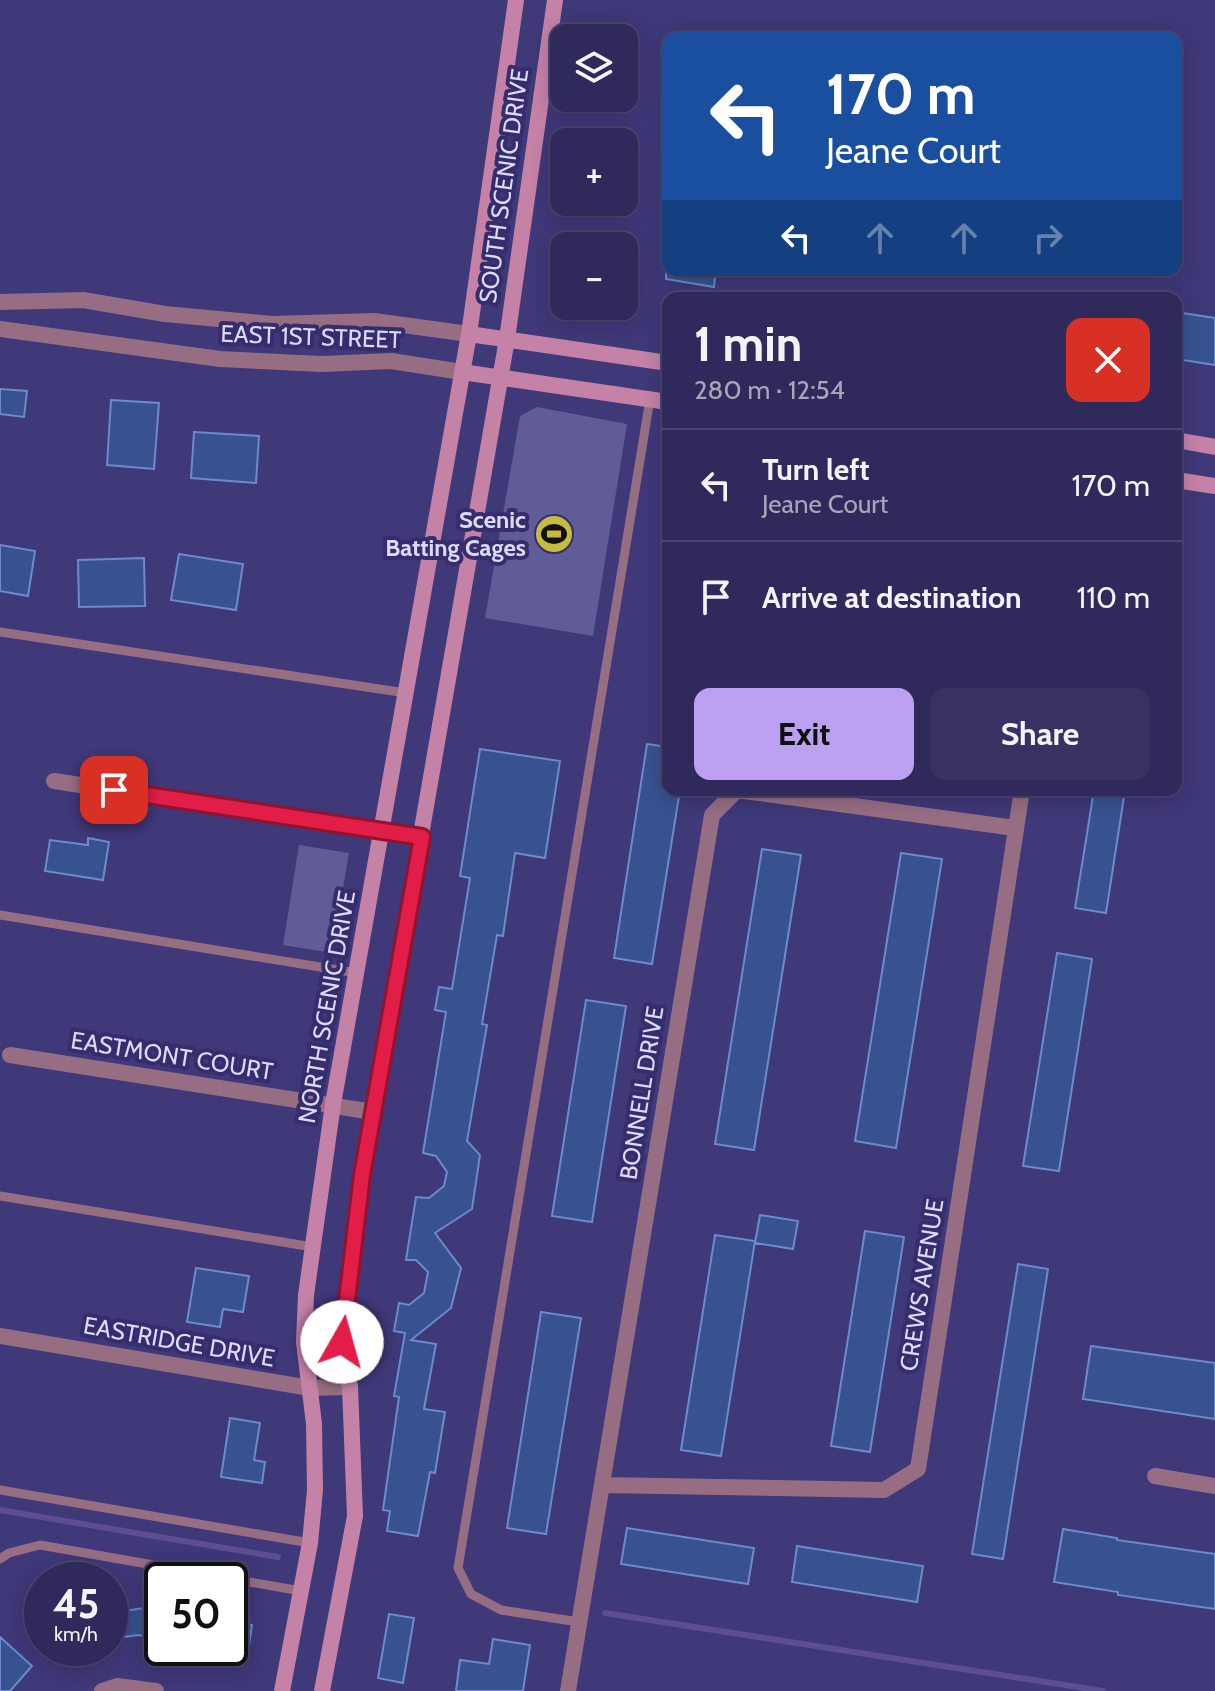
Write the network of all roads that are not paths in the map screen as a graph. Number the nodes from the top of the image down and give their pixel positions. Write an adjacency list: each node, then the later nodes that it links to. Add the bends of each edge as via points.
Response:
1 (516, 0): 5 (main road, SOUTH SCENIC DRIVE)
2 (555, 0): 6 (main road, SOUTH SCENIC DRIVE)
3 (0, 302): 5 (street, EAST 1ST STREET, via 83,300 273,324 374,321)
4 (0, 329): 8 (street, EAST 1ST STREET, via 220,359 391,361)
5 (469, 334): 6 (main road, EAST 1ST STREET); 8 (main road, NORTH SCENIC DRIVE)
6 (507, 339): 7 (main road, EAST 1ST STREET); 9 (main road, SOUTH SCENIC DRIVE)
7 (662, 362)
8 (462, 372): 9 (main road, EAST 1ST STREET); 17 (main road, NORTH SCENIC DRIVE)
9 (501, 378): 10 (main road, EAST 1ST STREET); 24 (main road)
10 (650, 399): 11 (main road, EAST 1ST STREET); 42 (lane, via 458,1568 471,1594 501,1610)
11 (662, 401)
12 (1182, 441): 13 (main road)
13 (1215, 447)
14 (1182, 481): 15 (main road)
15 (1215, 486)
16 (0, 632): 17 (lane)
17 (406, 693): 23 (main road, NORTH SCENIC DRIVE)
18 (54, 781): 23 (street)
19 (731, 796): 36 (street, BONNELL DRIVE, via 712,815)
20 (781, 796): 22 (street, BONNELL DRIVE)
21 (1021, 796): 22 (street, CREWS AVENUE)
22 (1015, 828): 36 (street, CREWS AVENUE, via 918,1469 884,1490)
23 (382, 831): 24 (street); 26 (main road, NORTH SCENIC DRIVE)
24 (422, 837): 29 (main road)
25 (0, 915): 26 (lane)
26 (357, 973): 28 (main road, NORTH SCENIC DRIVE)
27 (10, 1055): 28 (street, EASTMONT COURT)
28 (333, 1104): 29 (street, EASTMONT COURT); 31 (main road, NORTH SCENIC DRIVE)
29 (373, 1112): 33 (main road, via 342,1342)
30 (0, 1196): 31 (lane)
31 (313, 1247): 34 (main road, NORTH SCENIC DRIVE, via 304,1342)
32 (0, 1336): 34 (street, EASTRIDGE DRIVE)
33 (350, 1387): 34 (street, EASTRIDGE DRIVE); 46 (main road, via 355,1516)
34 (310, 1388): 39 (main road, NORTH SCENIC DRIVE, via 315,1490)
35 (1155, 1476): 37 (street)
36 (602, 1485): 42 (street, BONNELL DRIVE)
37 (1215, 1486)
38 (0, 1490): 39 (lane)
39 (310, 1543): 41 (main road, NORTH SCENIC DRIVE)
40 (0, 1559): 41 (lane, via 40,1545)
41 (301, 1591): 45 (main road, NORTH SCENIC DRIVE)
42 (579, 1622): 47 (street, BONNELL DRIVE)
43 (110, 1688): 44 (street)
44 (156, 1691)
45 (282, 1691)
46 (322, 1691)
47 (568, 1691)

